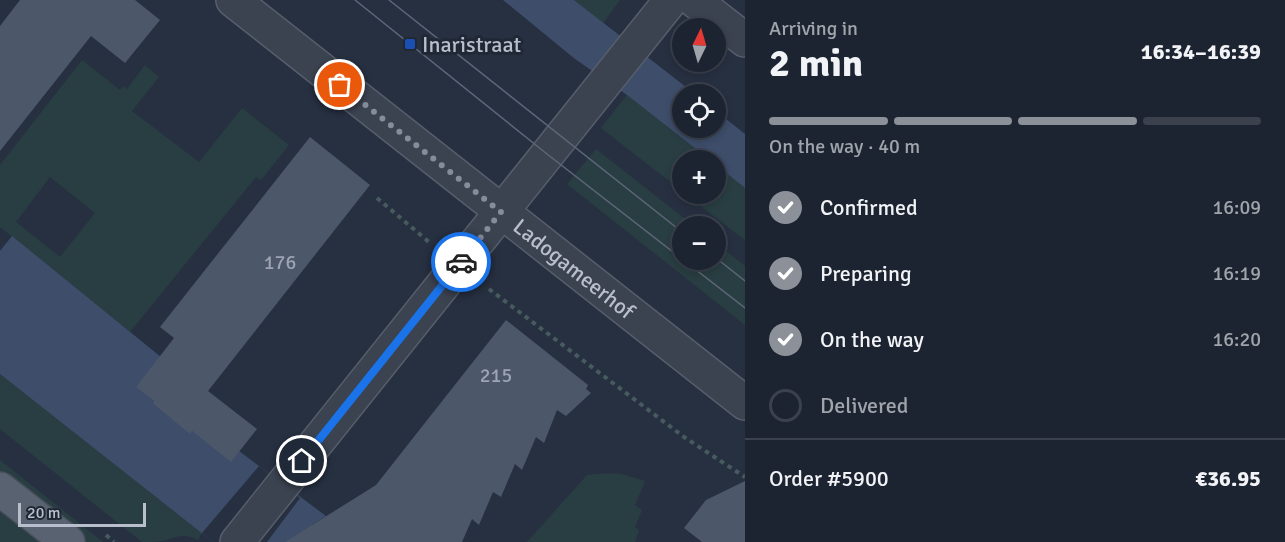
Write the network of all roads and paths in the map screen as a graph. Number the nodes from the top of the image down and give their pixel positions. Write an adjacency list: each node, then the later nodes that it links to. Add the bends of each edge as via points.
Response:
1 (233, 0): 6 (street, Ladogameerhof)
2 (671, 0): 6 (street)
3 (694, 0): 4 (street)
4 (745, 40)
5 (378, 198): 7 (path)
6 (501, 212): 7 (street); 8 (street, Ladogameerhof)
7 (458, 266): 9 (path, via 684,437); 12 (street)
8 (745, 402)
9 (745, 477)
10 (0, 489): 11 (main road)
11 (68, 542)
12 (237, 542)

